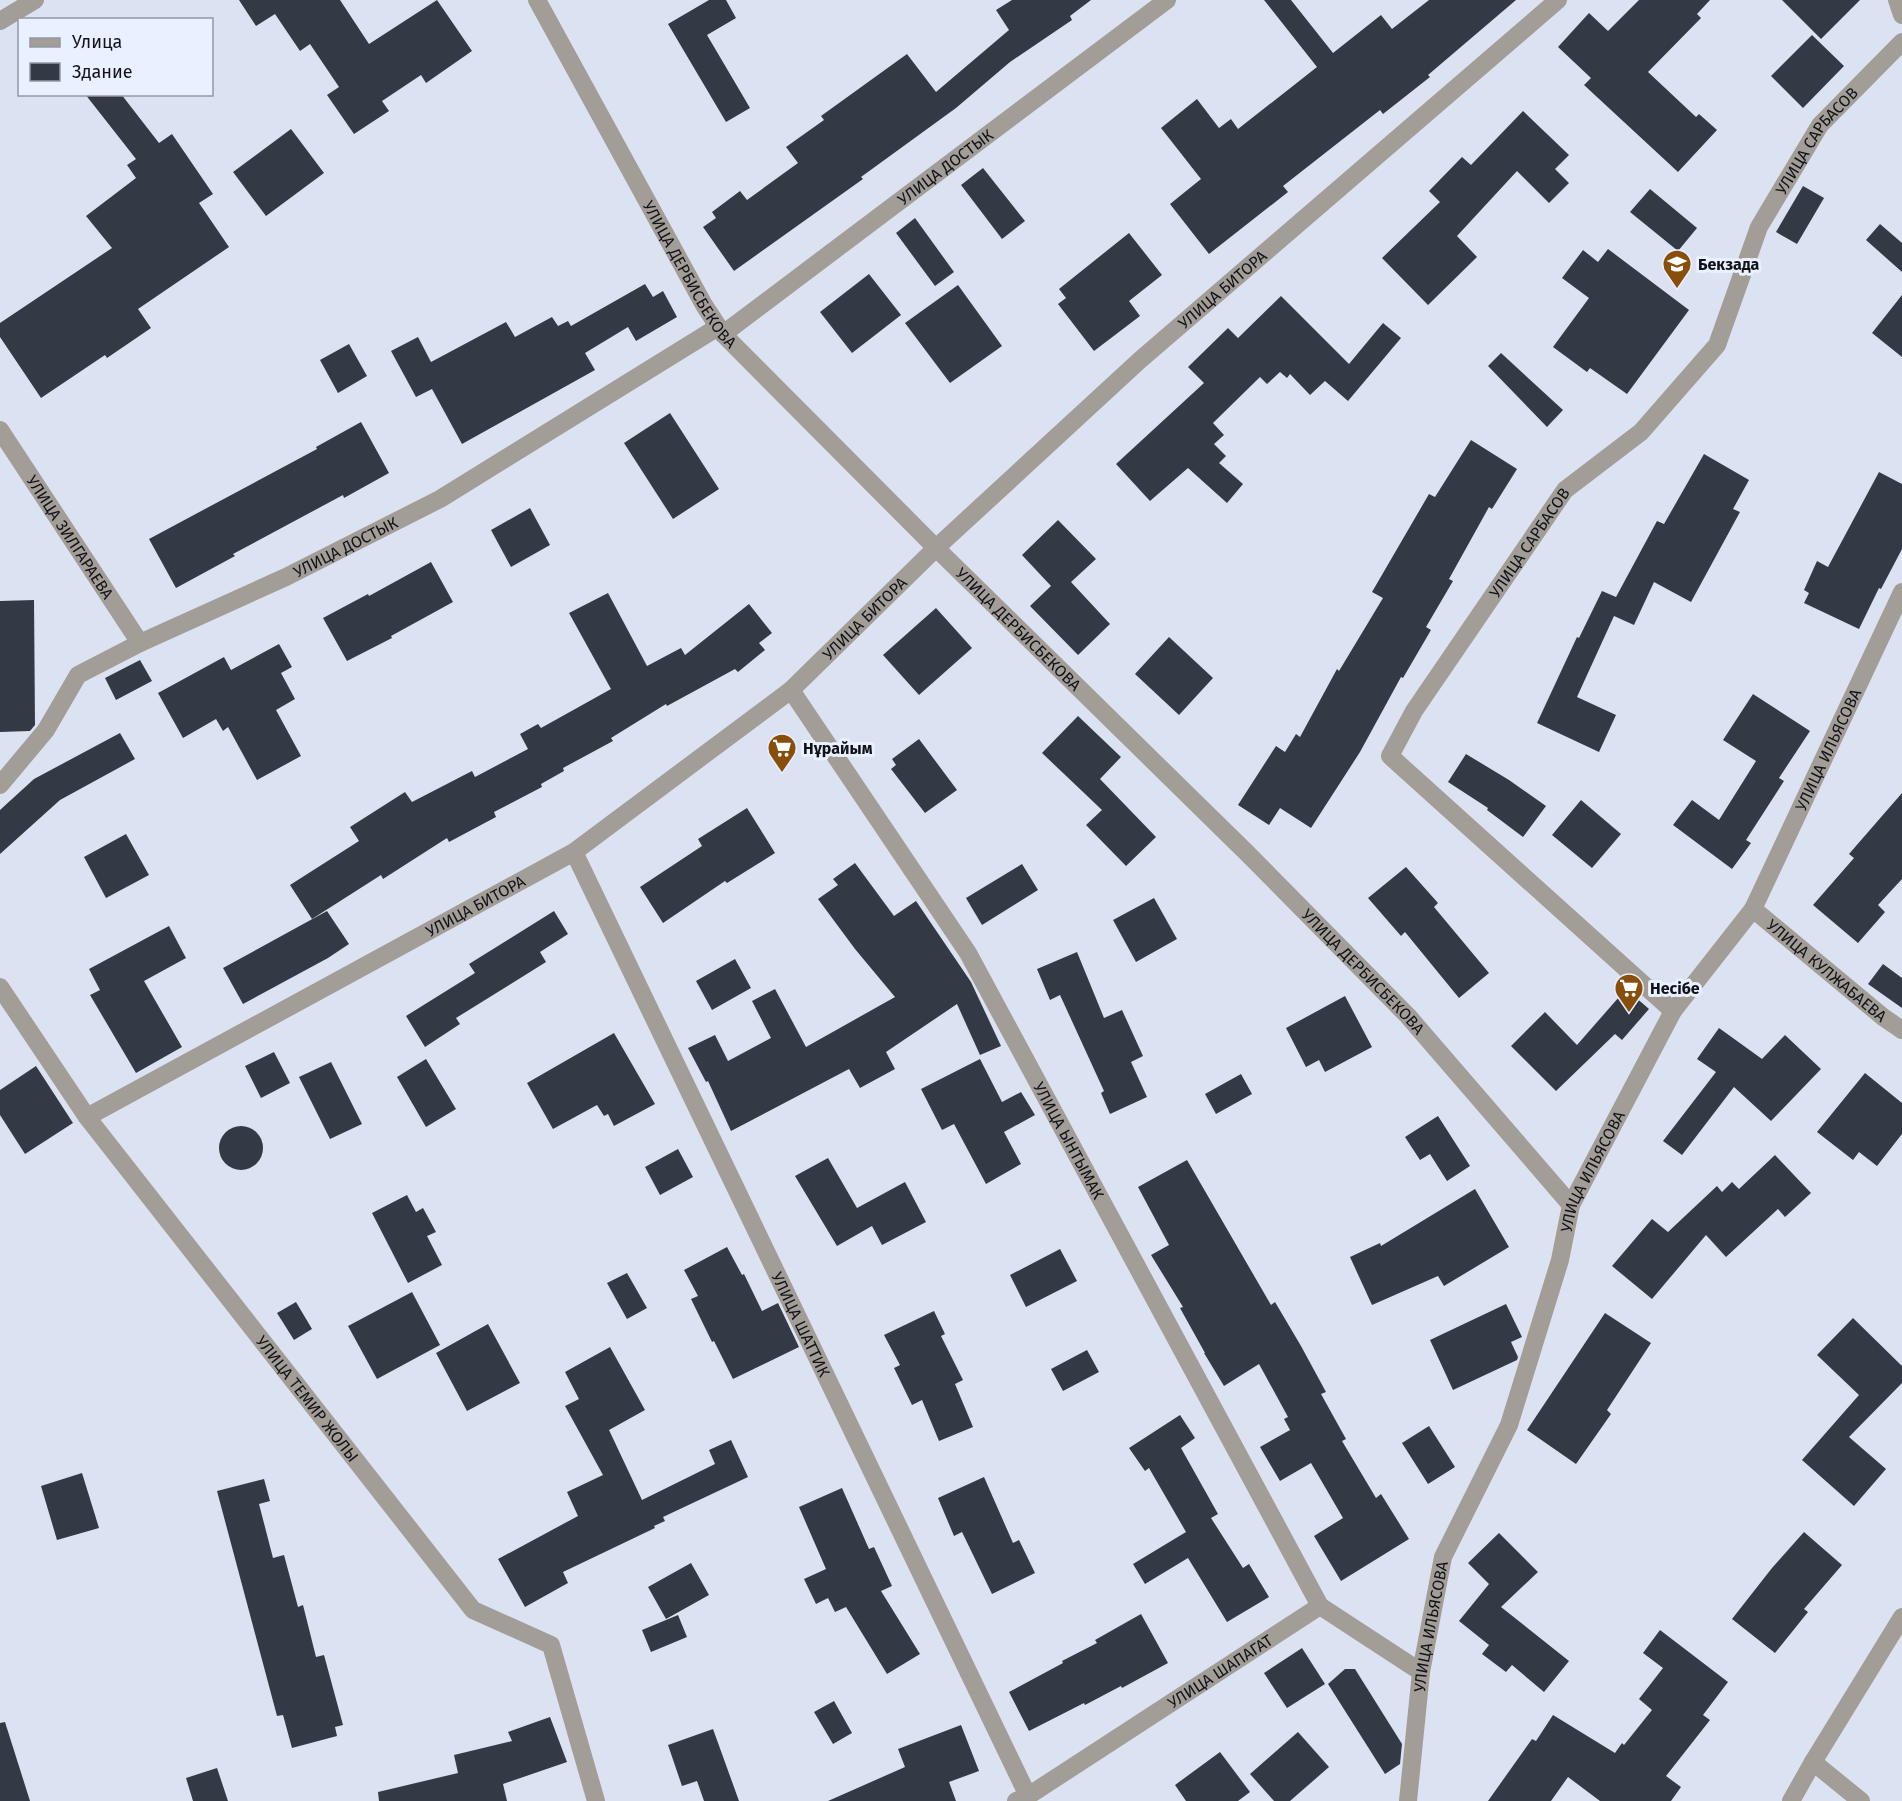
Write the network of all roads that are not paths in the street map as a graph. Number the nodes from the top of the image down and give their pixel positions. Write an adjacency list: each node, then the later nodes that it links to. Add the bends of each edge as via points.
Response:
1 (35, 0): 7 (street)
2 (537, 0): 9 (street, УЛИЦА ДЕРБИСБЕКОВА)
3 (1167, 0): 9 (street, УЛИЦА ДОСТЫК)
4 (1558, 0): 11 (street, УЛИЦА БИТОРА, via 1140,360)
5 (1898, 0): 6 (street)
6 (1902, 15)
7 (0, 21)
8 (1902, 42): 19 (street, УЛИЦА САРБАСОВ, via 1820,125 1759,226 1718,345 1641,432 1565,490 1414,711 1390,756)
9 (720, 331): 11 (street, УЛИЦА ДЕРБИСБЕКОВА); 13 (street, УЛИЦА ДОСТЫК, via 440,499 286,577)
10 (0, 430): 13 (street, УЛИЦА ЗИЛГАРАЕВА)
11 (936, 548): 14 (street, УЛИЦА БИТОРА); 22 (street, УЛИЦА ДЕРБИСБЕКОВА, via 1400,1008)
12 (1902, 592): 17 (street, УЛИЦА ИЛЬЯСОВА)
13 (140, 643): 15 (street, УЛИЦА ДОСТЫК, via 78,675 46,730)
14 (791, 690): 16 (street, УЛИЦА БИТОРА); 23 (street, УЛИЦА ЫНТЫМАК, via 968,953)
15 (0, 785)
16 (574, 852): 21 (street, УЛИЦА БИТОРА); 27 (street, УЛИЦА ШАТТИК)
17 (1753, 909): 19 (street, УЛИЦА ИЛЬЯСОВА); 20 (street, УЛИЦА КУЛЖАБАЕВА)
18 (0, 987): 21 (street, УЛИЦА ТЕМИР ЖОЛЫ)
19 (1673, 1011): 22 (street, УЛИЦА ИЛЬЯСОВА)
20 (1902, 1030)
21 (87, 1117): 28 (street, УЛИЦА ТЕМИР ЖОЛЫ, via 472,1610 551,1645)
22 (1571, 1205): 25 (street, УЛИЦА ИЛЬЯСОВА, via 1560,1260 1509,1425 1443,1557)
23 (1320, 1606): 25 (street); 27 (street, УЛИЦА ШАПАГАТ)
24 (1902, 1617): 26 (street)
25 (1421, 1672): 29 (street, УЛИЦА ИЛЬЯСОВА)
26 (1813, 1761): 30 (street); 31 (street)
27 (1022, 1798)
28 (596, 1801)
29 (1408, 1801)
30 (1791, 1801)
31 (1861, 1801)

